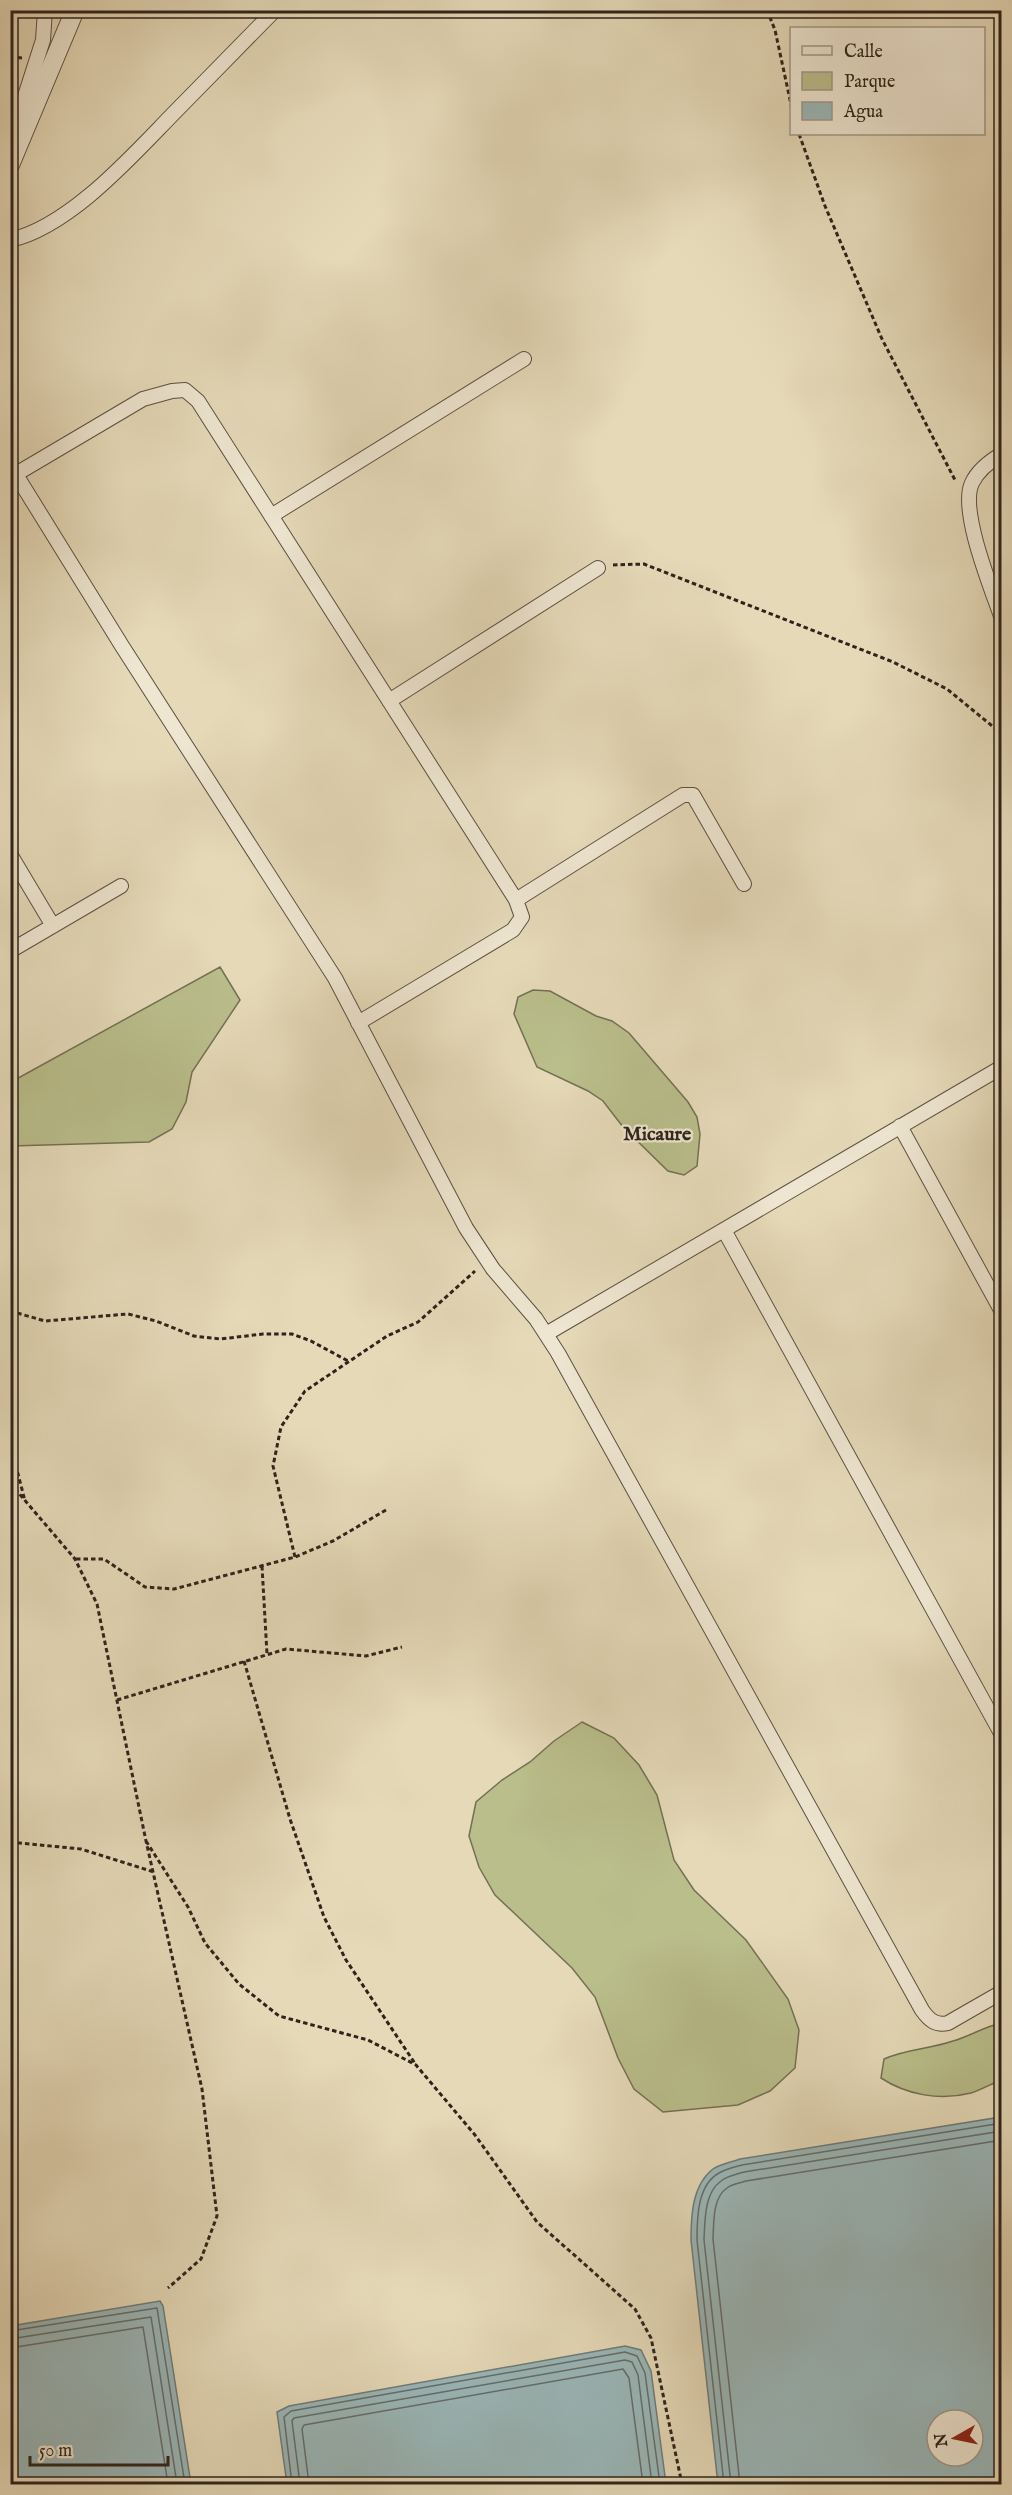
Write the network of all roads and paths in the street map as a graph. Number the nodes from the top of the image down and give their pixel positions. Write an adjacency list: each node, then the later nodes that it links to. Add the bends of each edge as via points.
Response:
1 (45, 10): 7 (street, via 43,40 18,118)
2 (75, 10): 7 (street)
3 (275, 10): 8 (street, via 113,176 48,224)
4 (767, 10): 5 (path)
5 (790, 100)
6 (800, 135): 12 (path, via 825,206 882,339)
7 (11, 164)
8 (10, 240)
9 (524, 359): 13 (street)
10 (1002, 454): 12 (street, via 978,472 970,485)
11 (13, 469): 13 (street, via 143,399 185,390 198,401); 24 (street, via 334,978)
12 (969, 506): 15 (street, via 978,548)
13 (271, 516): 16 (street)
14 (598, 568): 16 (street); 17 (path, via 644,564 893,662 947,689)
15 (1002, 618)
16 (389, 701): 21 (street)
17 (1002, 734)
18 (10, 854): 22 (street)
19 (744, 884): 21 (street, via 689,794)
20 (120, 886): 22 (street)
21 (516, 900): 24 (street, via 522,917 513,930)
22 (53, 926): 23 (street)
23 (10, 951)
24 (358, 1023): 28 (street, via 466,1228)
25 (1002, 1067): 26 (street)
26 (900, 1126): 27 (street); 30 (street)
27 (724, 1230): 31 (street); 44 (street)
28 (487, 1260): 31 (street); 32 (path, via 418,1322)
29 (10, 1311): 32 (path, via 45,1321 128,1314 194,1336 220,1340 292,1334)
30 (1002, 1312)
31 (546, 1334): 48 (street, via 922,2010 942,2025)
32 (348, 1361): 37 (path, via 305,1391 281,1427 273,1466)
33 (10, 1443): 35 (path)
34 (10, 1483): 35 (path)
35 (26, 1503): 38 (path)
36 (386, 1510): 37 (path, via 333,1541)
37 (295, 1557): 39 (path)
38 (75, 1559): 39 (path, via 104,1559 145,1587 174,1589); 43 (path, via 97,1604)
39 (262, 1566): 41 (path)
40 (402, 1647): 41 (path, via 366,1656 286,1648)
41 (267, 1654): 42 (path)
42 (244, 1661): 43 (path); 49 (path, via 290,1819 324,1917 346,1960)
43 (117, 1700): 45 (path)
44 (1002, 1735)
45 (146, 1841): 47 (path); 49 (path, via 206,1943 240,1984 279,2016 368,2040)
46 (10, 1842): 47 (path, via 81,1849)
47 (154, 1872): 50 (path, via 202,2089 217,2216 201,2259)
48 (1002, 1992)
49 (416, 2065): 51 (path, via 475,2135 537,2222 634,2309 651,2338)
50 (168, 2288)
51 (682, 2484)

